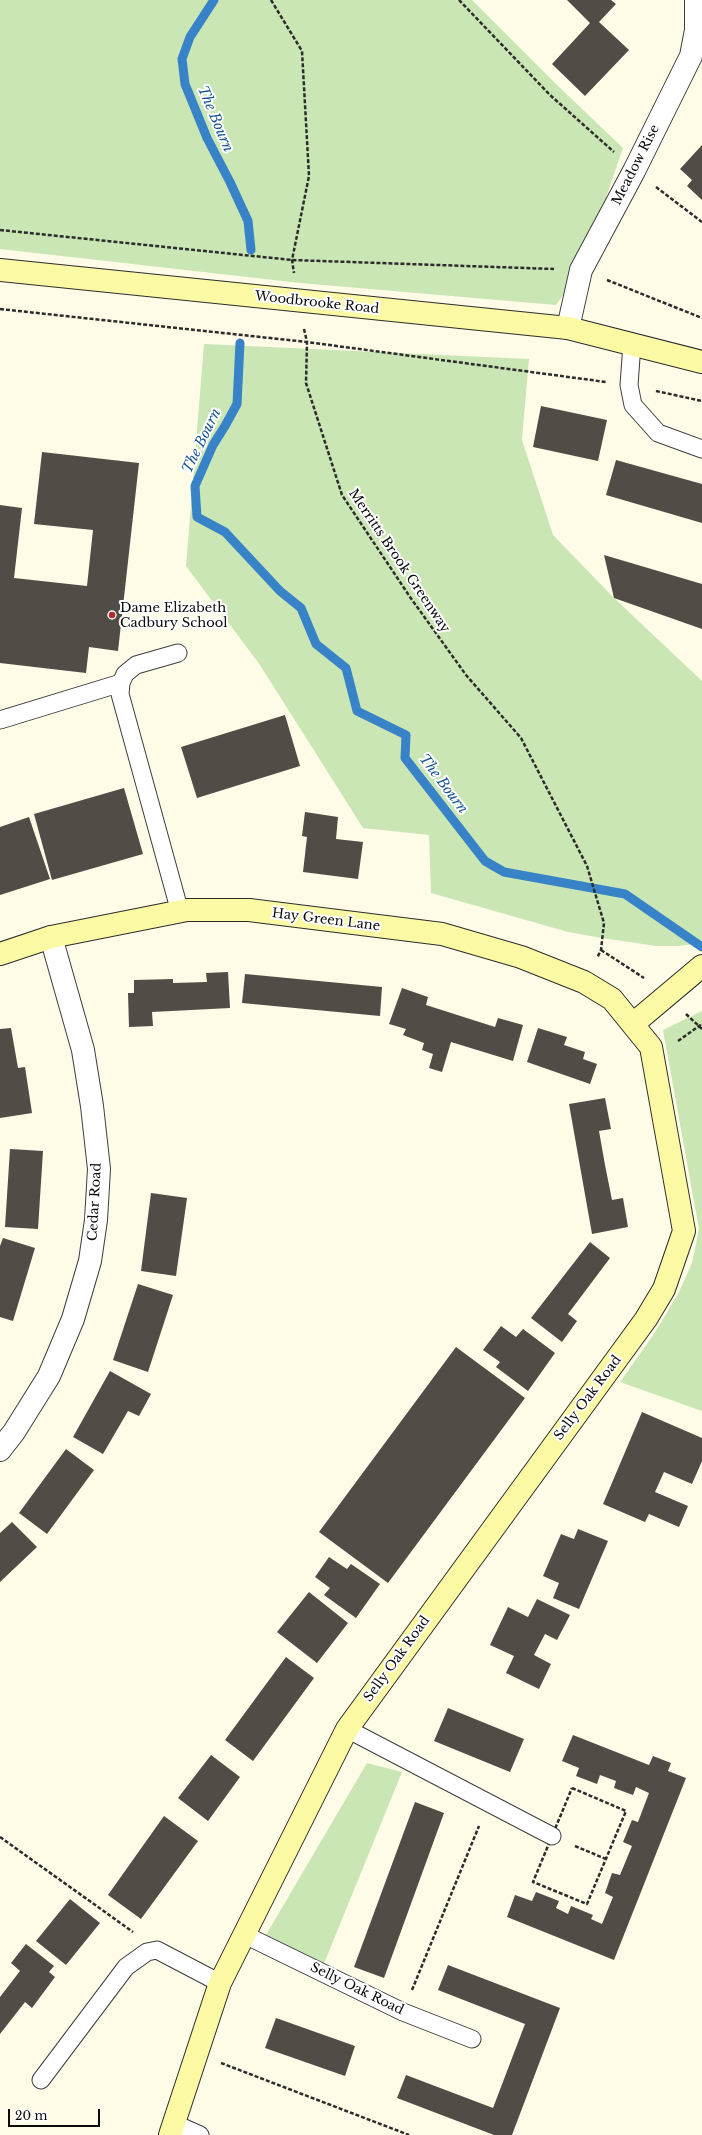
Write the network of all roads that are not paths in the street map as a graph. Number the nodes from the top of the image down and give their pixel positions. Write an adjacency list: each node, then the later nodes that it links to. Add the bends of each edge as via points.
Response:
1 (696, 0): 3 (street, Meadow Rise, via 696,30 691,56 581,270)
2 (0, 270): 3 (street, Woodbrooke Road)
3 (568, 328): 4 (street, Woodbrooke Road)
4 (632, 344): 5 (street, Woodbrooke Road); 6 (lane, via 629,385 633,405 658,433)
5 (702, 362)
6 (702, 448)
7 (178, 653): 8 (lane, via 136,665 125,674)
8 (121, 684): 9 (lane); 10 (lane, via 120,694)
9 (0, 720)
10 (180, 912): 11 (street, Hay Green Lane); 14 (street, Hay Green Lane, via 249,910 442,934 521,957 584,982 612,999)
11 (51, 937): 12 (street, Hay Green Lane); 15 (street, Cedar Road, via 83,1050 91,1099 99,1169 96,1220 90,1261 73,1319 49,1376)
12 (0, 954)
13 (702, 966): 14 (street)
14 (633, 1024): 16 (street, Selly Oak Road, via 651,1047 654,1056 684,1231 664,1289 646,1319)
15 (0, 1450)
16 (347, 1729): 17 (lane); 18 (street, Selly Oak Road)
17 (556, 1838)
18 (245, 1935): 19 (street, Selly Oak Road); 20 (lane, Selly Oak Road, via 403,2012)
19 (220, 1983): 21 (lane, via 157,1950 147,1952 126,1967); 22 (street, Selly Oak Road)
20 (472, 2039)
21 (41, 2080)
22 (171, 2129): 23 (lane, Selly Oak Road)
23 (200, 2135)

